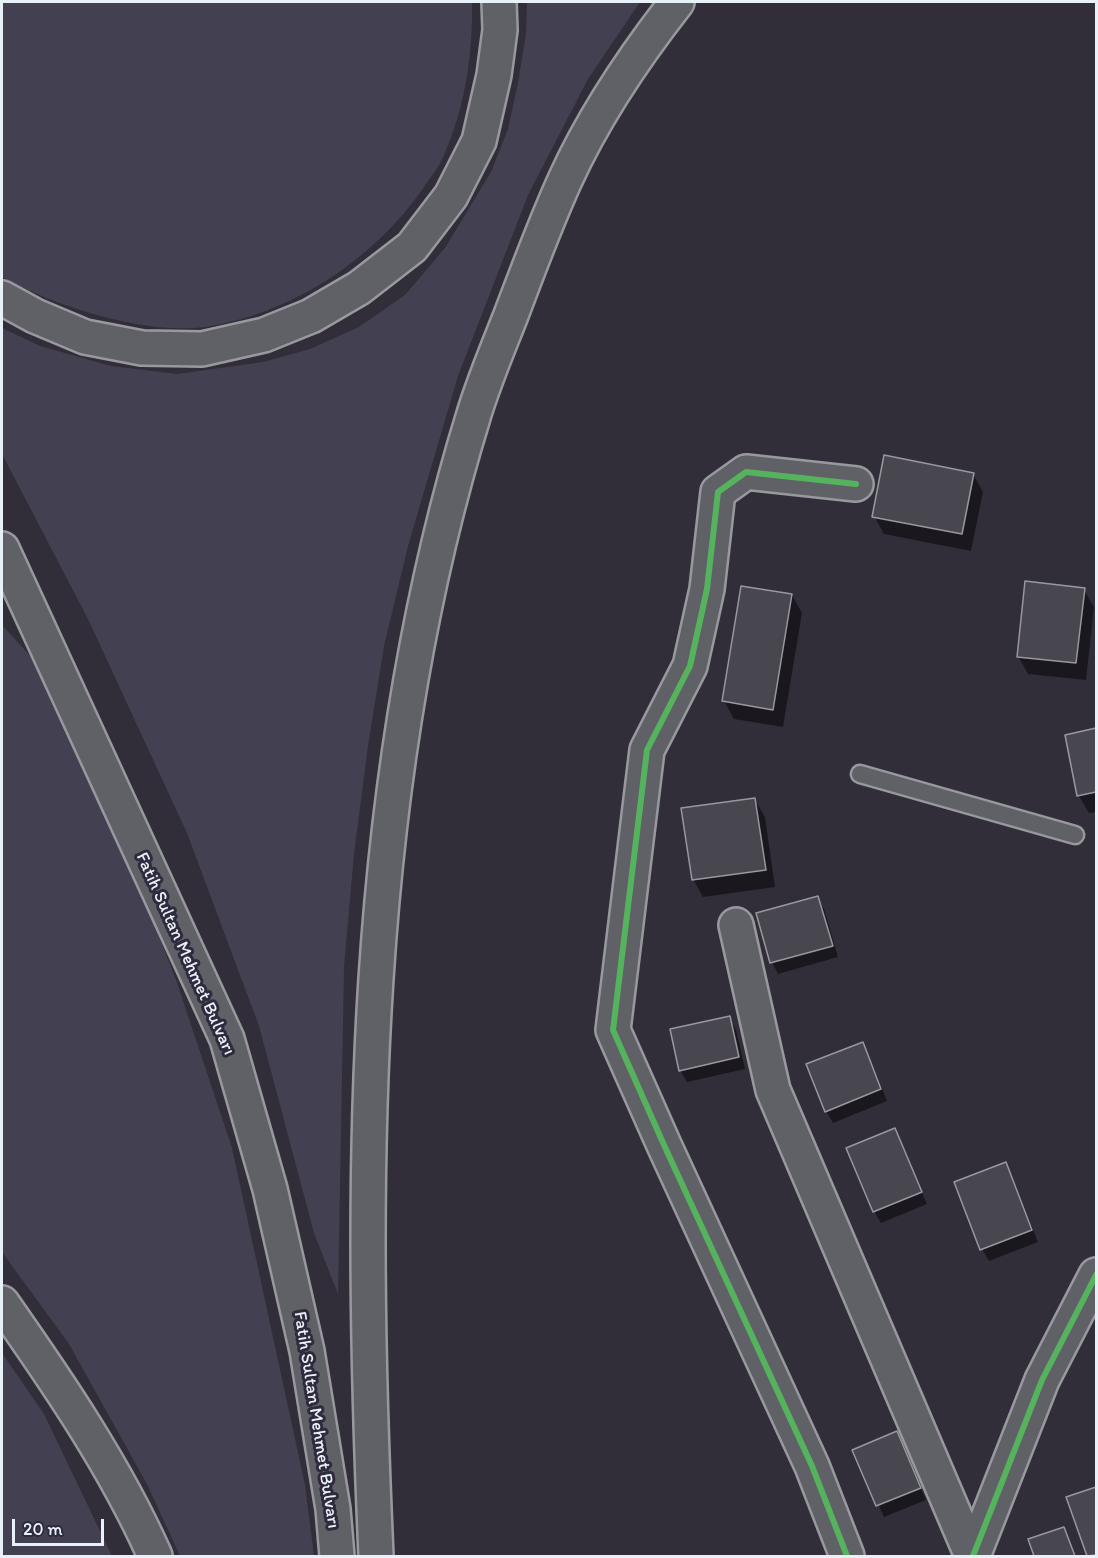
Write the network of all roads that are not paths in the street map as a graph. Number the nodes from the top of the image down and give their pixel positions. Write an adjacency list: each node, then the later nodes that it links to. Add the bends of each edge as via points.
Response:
1 (499, 2): 3 (main road, via 494,75 479,141 451,196 412,247 359,288 311,316 264,335 202,350 142,348 85,337)
2 (677, 2): 13 (main road, via 607,100 566,178 520,291 474,412 439,544 415,657 382,900 374,1032 367,1220)
3 (2, 298)
4 (856, 484): 14 (main road, via 746,472 718,492 707,589 690,666 647,750 613,1030 812,1466)
5 (2, 549): 12 (main road, Fatih Sultan Mehmet Bulvarı, via 227,1039 270,1189 307,1351)
6 (860, 774): 7 (lane)
7 (1075, 835)
8 (736, 925): 15 (main road, via 773,1090)
9 (1096, 1275): 15 (main road, via 1042,1380)
10 (2, 1303): 11 (main road, via 97,1448 143,1528)
11 (155, 1557)
12 (337, 1557)
13 (376, 1557)
14 (847, 1557)
15 (973, 1557)

